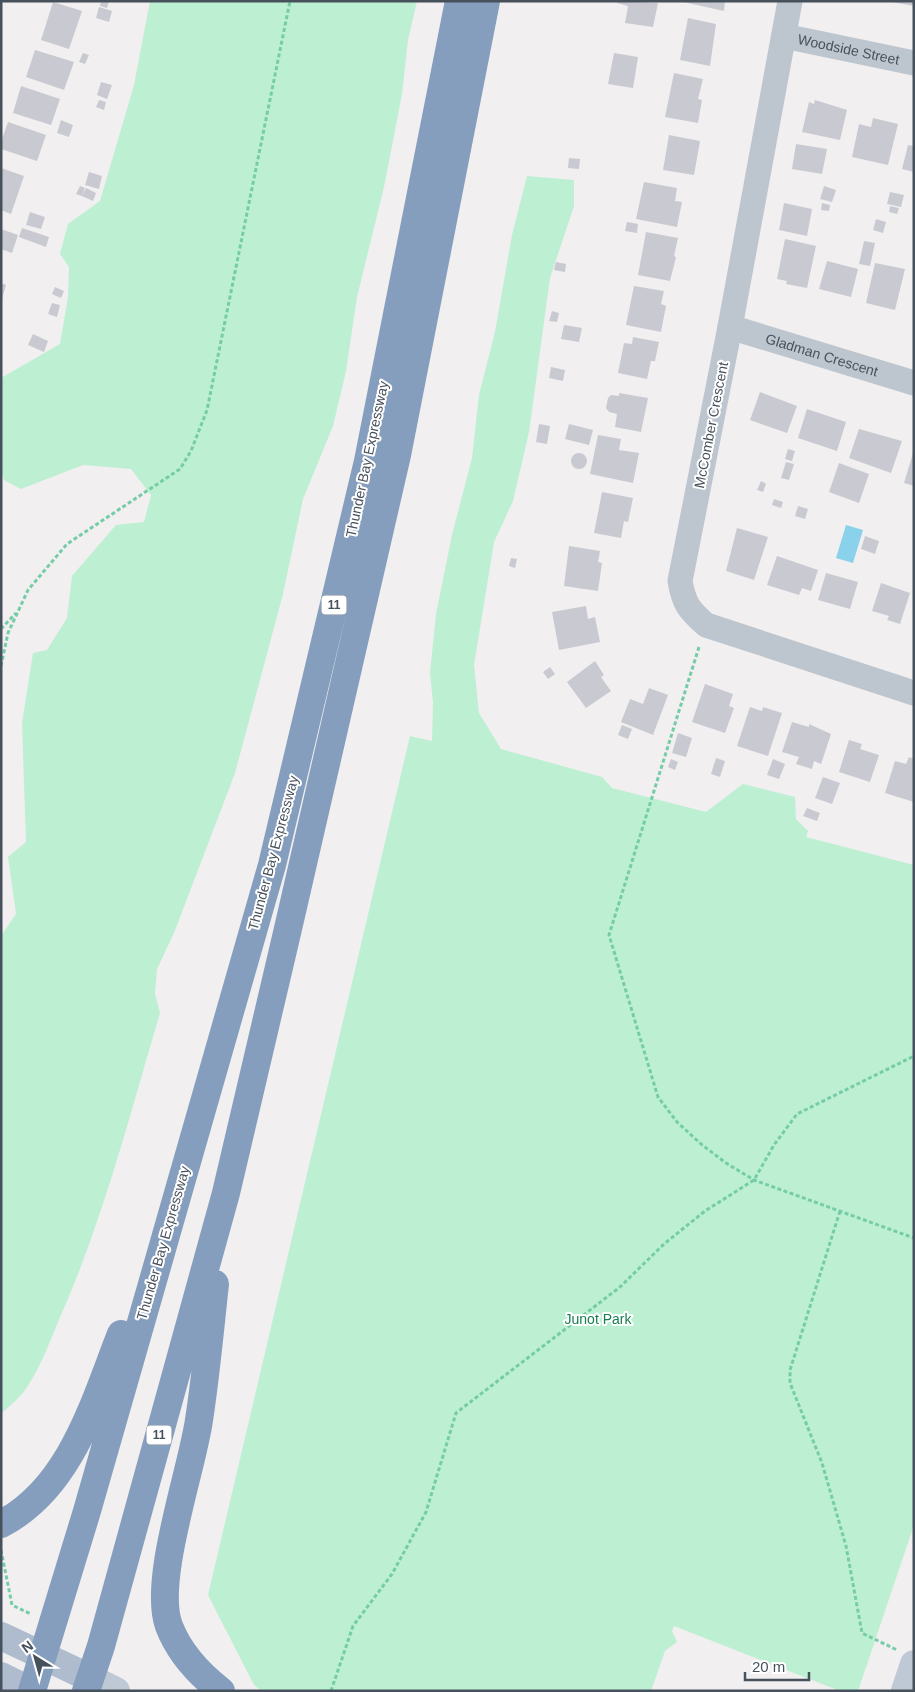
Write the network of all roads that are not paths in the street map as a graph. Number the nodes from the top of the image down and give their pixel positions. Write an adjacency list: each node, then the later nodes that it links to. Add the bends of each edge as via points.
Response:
1 (459, 1): 10 (highway, Thunder Bay Expressway / 11, via 366,470 272,865)
2 (486, 1): 9 (highway, Thunder Bay Expressway / 11, via 397,455)
3 (790, 1): 4 (street, McComber Crescent)
4 (784, 36): 5 (street, Woodside Street); 6 (street, McComber Crescent)
5 (914, 63)
6 (730, 327): 7 (street, Gladman Crescent); 8 (street, McComber Crescent, via 680,581 683,599 692,613 706,625)
7 (914, 384)
8 (914, 693)
9 (226, 1192): 16 (highway, Thunder Bay Expressway / 11); 19 (highway, via 199,1422 176,1520 165,1600 169,1625 186,1656 203,1677)
10 (175, 1200): 11 (highway, via 84,1428 57,1476 42,1494 14,1518); 13 (highway, Thunder Bay Expressway / 11)
11 (1, 1524)
12 (1, 1636): 13 (main road)
13 (43, 1654): 16 (main road); 17 (highway, Thunder Bay Expressway / 11)
14 (909, 1659): 20 (main road)
15 (1, 1676): 17 (main road)
16 (88, 1684): 18 (main road)
17 (32, 1691)
18 (116, 1691)
19 (221, 1691)
20 (905, 1691)

